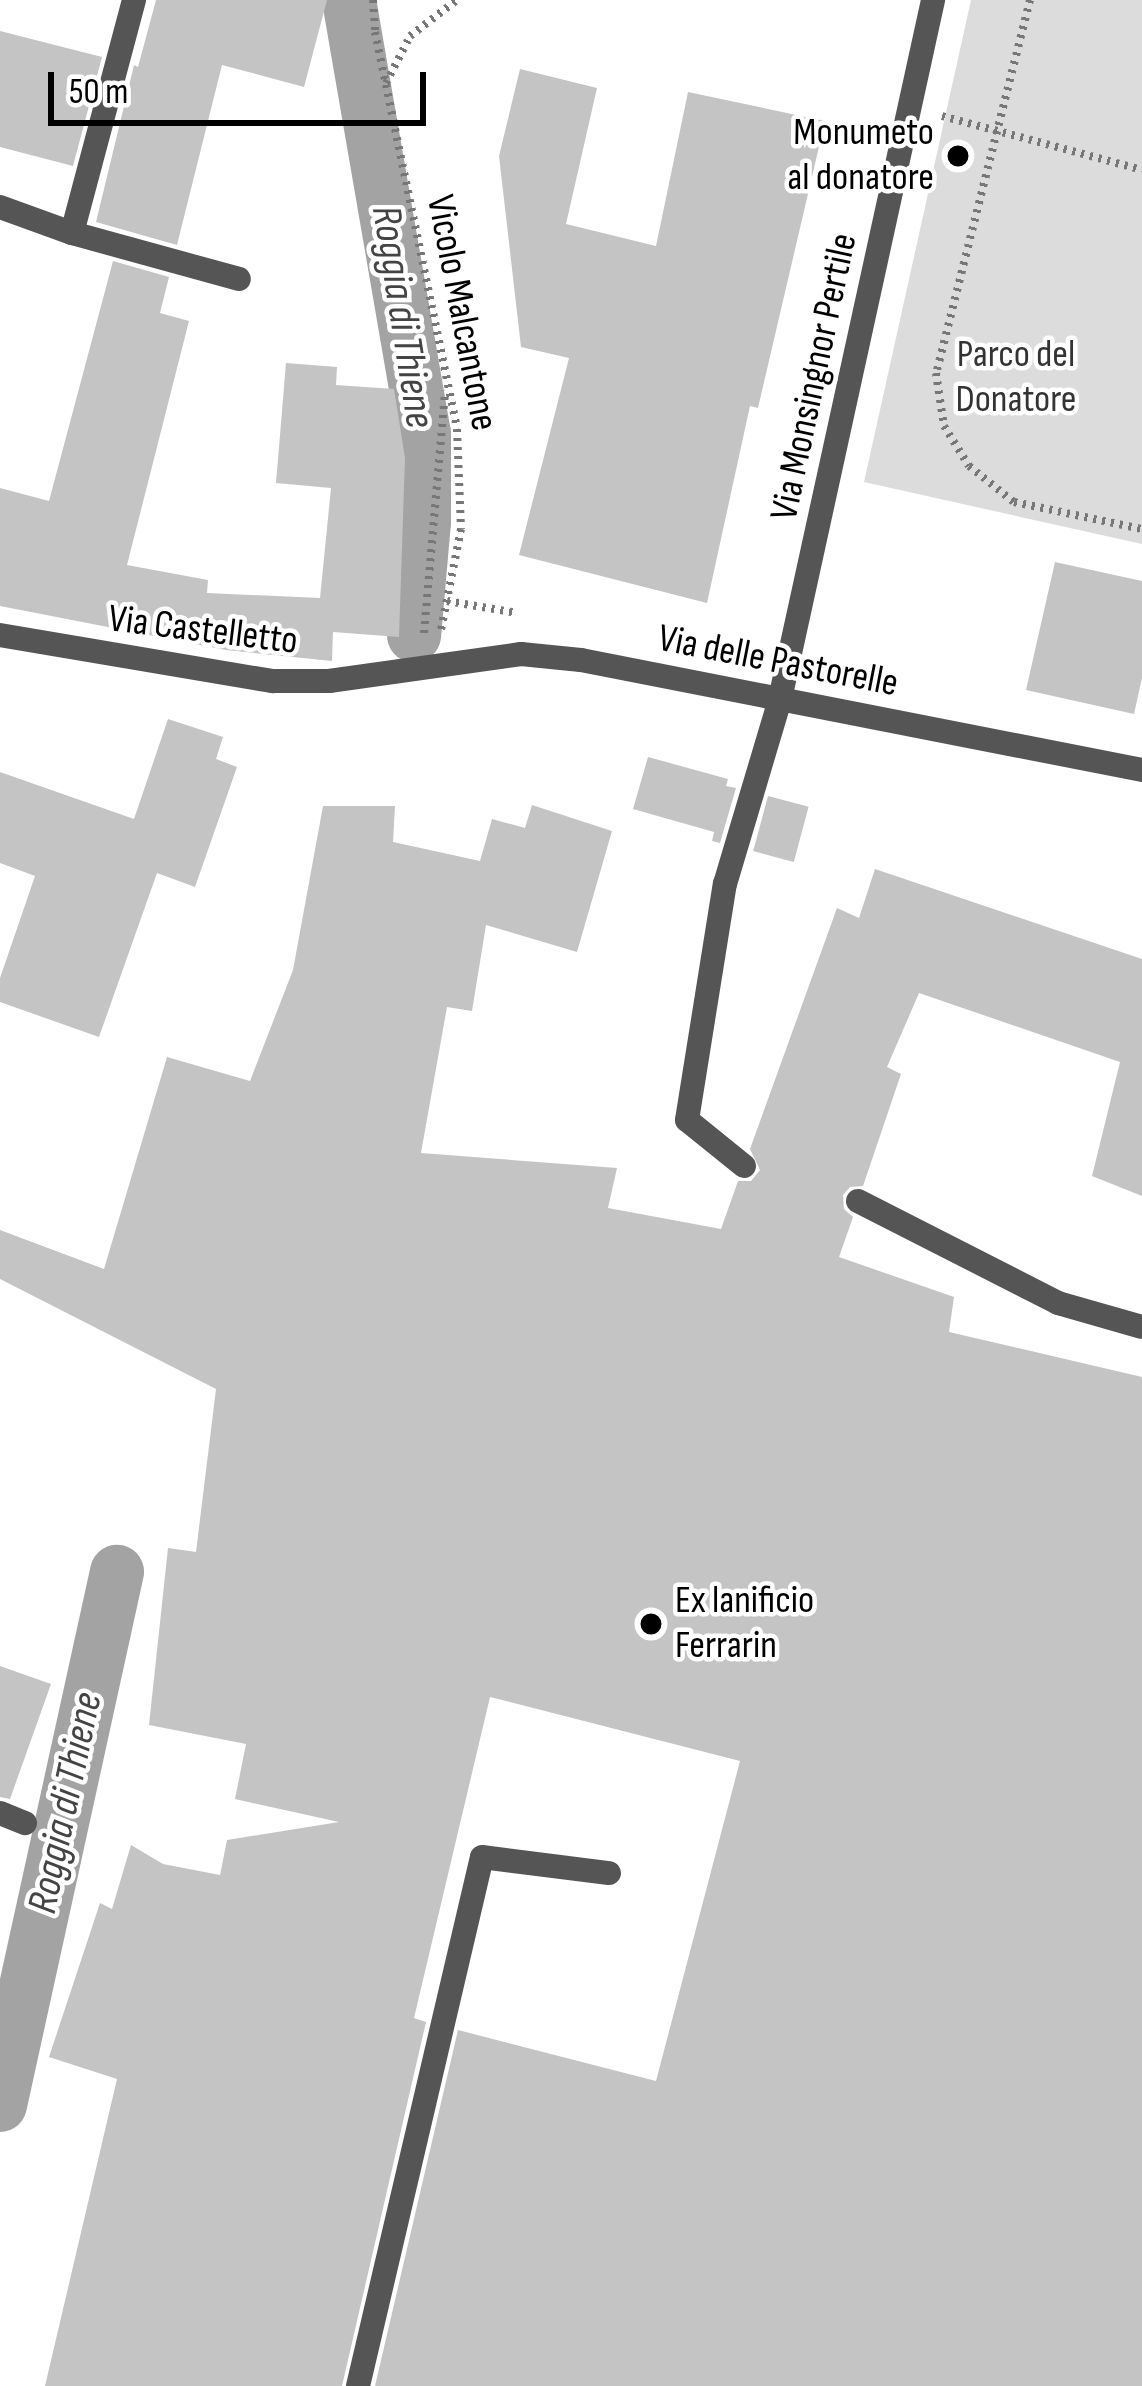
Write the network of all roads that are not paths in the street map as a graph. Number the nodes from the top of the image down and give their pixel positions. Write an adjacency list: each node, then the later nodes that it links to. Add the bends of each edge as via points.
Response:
1 (134, 0): 4 (street)
2 (933, 0): 8 (street, Via Monsingnor Pertile)
3 (0, 207): 4 (street)
4 (72, 233): 5 (street)
5 (239, 279)
6 (0, 635): 7 (street, Via Castelletto, via 273,681)
7 (398, 670): 8 (street, Via delle Pastorelle, via 521,654)
8 (780, 699): 9 (street, Via delle Pastorelle); 10 (street, Via Monsingnor Pertile, via 725,884 687,1120)
9 (1142, 770)
10 (744, 1166)
11 (858, 1201): 12 (street, via 1058,1303)
12 (1142, 1328)
13 (0, 1813): 14 (street)
14 (25, 1823)
15 (609, 1873): 16 (street, via 482,1857)
16 (358, 2386)

